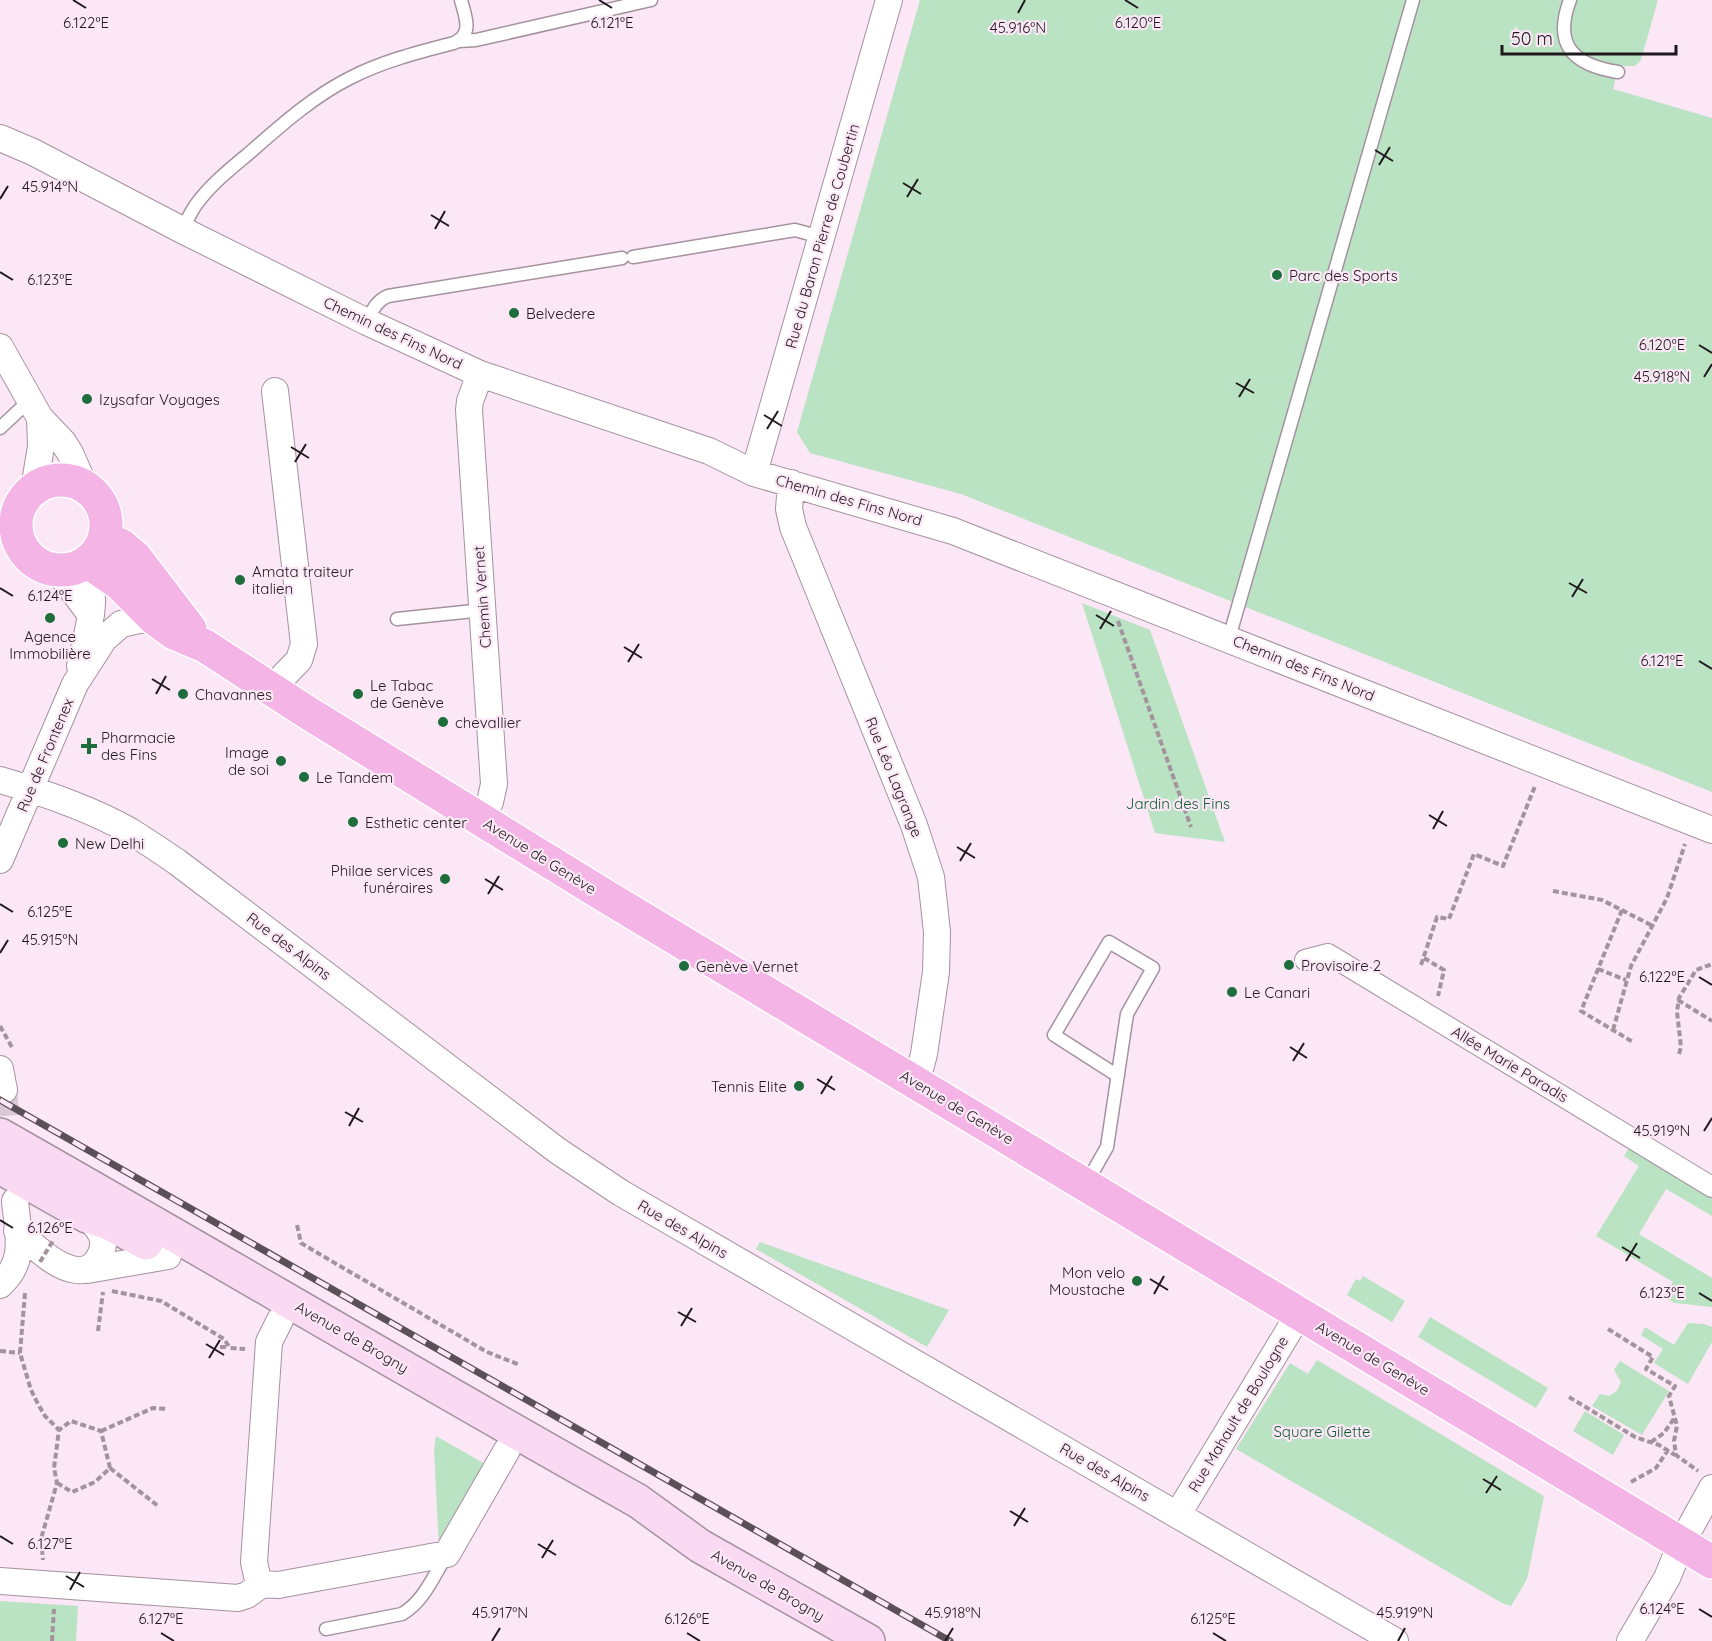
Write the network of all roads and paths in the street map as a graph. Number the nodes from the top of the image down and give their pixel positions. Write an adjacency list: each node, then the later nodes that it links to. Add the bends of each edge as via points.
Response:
1 (461, 0): 6 (lane, via 467,29)
2 (651, 0): 6 (lane)
3 (889, 0): 10 (street, Rue du Baron Pierre de Coubertin)
4 (1413, 0): 26 (lane)
5 (1570, 0): 7 (lane, via 1563,27 1567,45 1591,66)
6 (459, 41): 9 (lane, via 393,59 333,87 227,172 194,207)
7 (1618, 72)
8 (0, 138): 9 (street, Chemin des Fins Nord)
9 (182, 230): 11 (street, Chemin des Fins Nord)
10 (821, 237): 11 (lane, via 795,230 388,296 376,305); 17 (street, Rue du Baron Pierre de Coubertin)
11 (367, 322): 13 (street, Chemin des Fins Nord)
12 (0, 347): 15 (street)
13 (480, 374): 17 (street, Chemin des Fins Nord, via 709,452); 23 (street, Chemin Vernet, via 469,410)
14 (275, 392): 30 (street, via 304,644 299,660)
15 (35, 409): 16 (lane); 19 (street, via 63,442); 20 (street, via 41,446)
16 (0, 428)
17 (754, 473): 18 (street, Chemin des Fins Nord)
18 (790, 483): 26 (street, Chemin des Fins Nord, via 953,531); 54 (street, Rue Léo Lagrange, via 789,509 797,539 914,825 931,877 936,914 936,972 924,1054)
19 (84, 485): 20 (main road, via 58,479); 22 (main road, via 95,494 107,519)
20 (19, 498): 21 (main road, via 16,527)
21 (9, 533): 22 (main road, via 33,561 45,568)
22 (84, 558): 24 (main road, Avenue de Genève, via 120,584); 27 (main road, Avenue de Genève, via 122,546); 29 (street, Rue de Frontenex, via 91,615)
23 (483, 610): 25 (lane); 34 (street, Chemin Vernet, via 494,784 490,802)
24 (155, 619): 27 (main road, Avenue de Genève, via 174,633); 29 (street, Rue de Frontenex, via 129,621 112,630)
25 (397, 619)
26 (1228, 638): 31 (street, Chemin des Fins Nord)
27 (205, 646): 30 (main road, Avenue de Genève)
28 (1128, 649): 36 (path)
29 (75, 684): 33 (street, Rue de Frontenex)
30 (271, 689): 34 (main road, Avenue de Genève)
31 (1543, 763): 35 (street, Chemin des Fins Nord); 41 (path, via 1503,866 1474,855 1449,920 1437,917)
32 (0, 780): 33 (street, Rue des Alpins)
33 (31, 789): 37 (street, Rue de Frontenex); 94 (street, Rue des Alpins, via 105,818 177,861 550,1145 621,1193)
34 (476, 817): 54 (main road, Avenue de Genève)
35 (1702, 826): 40 (path)
36 (1191, 827)
37 (0, 860)
38 (1553, 891): 39 (path, via 1602,900)
39 (1622, 910): 40 (path); 45 (path)
40 (1651, 925): 46 (path)
41 (1424, 958): 44 (path); 48 (path, via 1444,970)
42 (1305, 960): 48 (street, Allée Marie Paradis, via 1328,954)
43 (1712, 964): 47 (path, via 1696,970)
44 (1421, 965)
45 (1598, 969): 46 (path); 50 (path, via 1581,1011)
46 (1626, 980): 50 (path)
47 (1678, 1000): 49 (path); 52 (path)
48 (1433, 1017): 59 (street, Allée Marie Paradis)
49 (1712, 1020)
50 (1613, 1030): 51 (path)
51 (1633, 1042)
52 (1679, 1054)
53 (1118, 1076): 53 (lane, via 1127,1014 1153,968 1109,942 1054,1035); 58 (lane, via 1107,1146)
54 (912, 1080): 58 (main road, Avenue de Genève)
55 (0, 1135): 56 (main road, Avenue de Brogny)
56 (46, 1161): 57 (street); 68 (main road, Avenue de Brogny)
57 (1, 1163): 61 (main road, Avenue de Brogny)
58 (1086, 1185): 71 (main road, Avenue de Genève)
59 (1712, 1187)
60 (15, 1201): 63 (street)
61 (87, 1216): 65 (main road, Avenue de Brogny, via 109,1223); 67 (street, via 104,1242 101,1256)
62 (297, 1225): 79 (path, via 301,1243 487,1352)
63 (17, 1231): 67 (street, via 52,1260); 69 (street, via 16,1263)
64 (54, 1239): 66 (path, bridge)
65 (168, 1256): 67 (street); 68 (main road, via 184,1255); 70 (main road, Avenue de Brogny)
66 (40, 1262)
67 (87, 1270)
68 (235, 1272): 70 (main road, Avenue de Brogny)
69 (8, 1282): 78 (path)
70 (290, 1314): 77 (street, via 269,1342); 86 (main road, Avenue de Brogny)
71 (1299, 1314): 92 (main road, Avenue de Genève); 94 (street, Rue Mahault de Boulogne)
72 (1608, 1329): 82 (path, via 1653,1357 1646,1369 1675,1386 1669,1396)
73 (98, 1331): 75 (path, via 103,1289 161,1301 224,1339)
74 (220, 1347): 75 (path)
75 (230, 1347): 77 (path)
76 (0, 1351): 78 (path)
77 (268, 1351): 99 (street, via 254,1562)
78 (20, 1353): 83 (path, via 38,1404)
79 (520, 1365)
80 (1569, 1397): 85 (path, via 1635,1437)
81 (168, 1409): 84 (path, via 153,1408)
82 (1675, 1416): 85 (path, via 1664,1433); 88 (path)
83 (59, 1430): 84 (path, via 71,1421); 91 (path, via 54,1468)
84 (101, 1431): 89 (path)
85 (1651, 1442): 87 (path)
86 (520, 1446): 96 (street); 103 (main road, Avenue de Brogny, via 638,1501 700,1546)
87 (1668, 1450): 88 (path); 92 (path, via 1656,1468)
88 (1676, 1455): 90 (path)
89 (110, 1468): 91 (path, via 96,1482 72,1492); 93 (path)
90 (1707, 1482): 95 (street)
91 (57, 1483): 100 (path, via 41,1539)
92 (1604, 1497): 95 (main road, Avenue de Genève)
93 (158, 1506)
94 (1178, 1514): 104 (street, Rue des Alpins)
95 (1681, 1544): 97 (main road, Avenue de Genève); 105 (street)
96 (447, 1554): 99 (street, via 278,1585); 101 (lane, via 411,1609)
97 (1712, 1562)
98 (0, 1581): 100 (street)
99 (262, 1584): 100 (street, via 238,1598)
100 (51, 1585): 102 (path)
101 (326, 1629)
102 (52, 1641)
103 (868, 1641)
104 (1395, 1641)
105 (1630, 1641)

